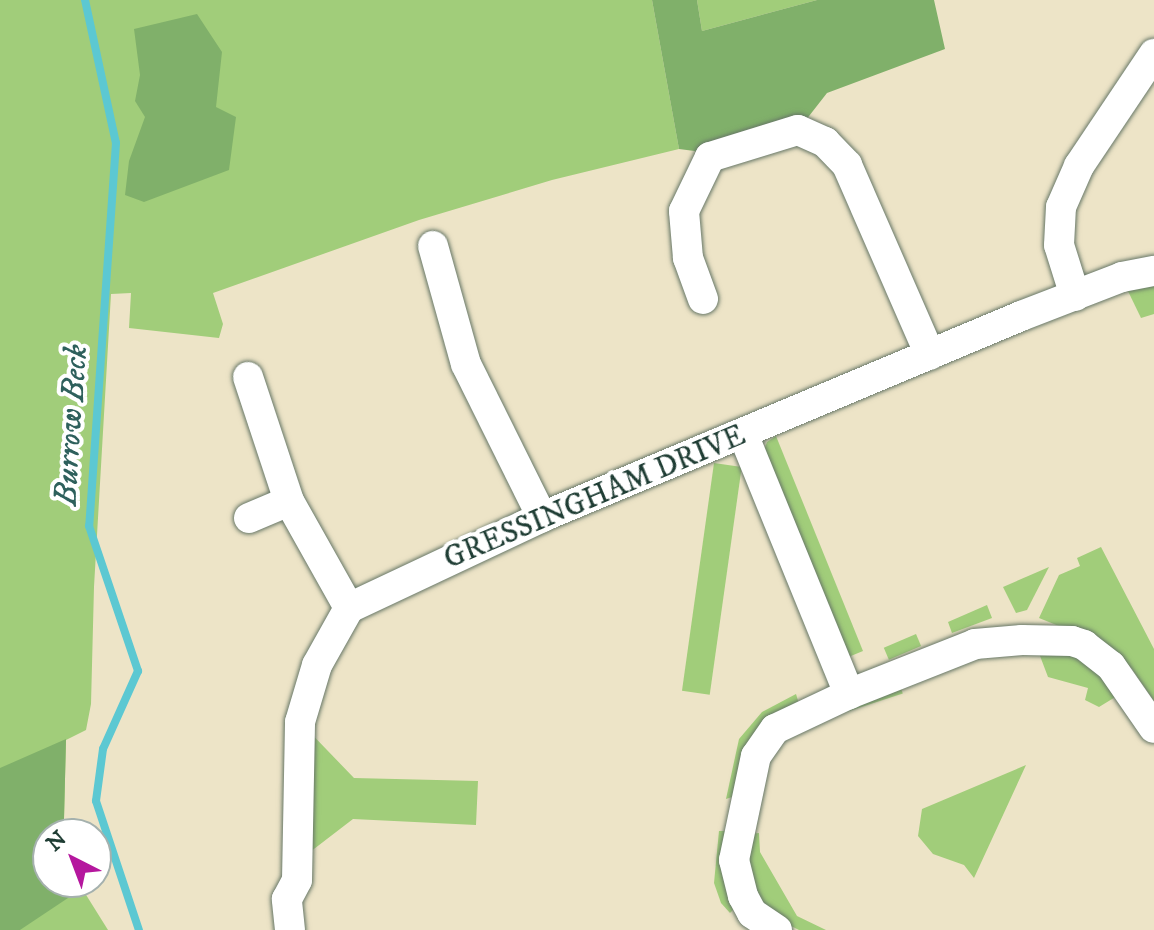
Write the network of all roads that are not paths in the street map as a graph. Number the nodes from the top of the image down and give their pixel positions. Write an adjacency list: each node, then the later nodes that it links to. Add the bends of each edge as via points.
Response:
1 (1154, 54): 4 (street, via 1079,166 1061,207 1059,245)
2 (433, 246): 10 (street, via 466,364)
3 (1154, 271): 4 (street, GRESSINGHAM DRIVE)
4 (1075, 296): 6 (street, GRESSINGHAM DRIVE)
5 (703, 299): 6 (street, via 688,258 684,211 710,157 798,130 825,142 847,165)
6 (930, 355): 8 (street, GRESSINGHAM DRIVE)
7 (248, 377): 9 (street)
8 (743, 434): 10 (street, GRESSINGHAM DRIVE); 13 (street)
9 (289, 501): 11 (street); 12 (street)
10 (542, 517): 12 (street, GRESSINGHAM DRIVE)
11 (249, 518)
12 (349, 608): 15 (street, via 317,665 300,722 297,880 287,899)
13 (849, 694): 14 (street, via 975,644 1072,641 1111,666); 16 (street, via 775,729 756,756 734,860 752,913)
14 (1154, 728)
15 (290, 930)
16 (777, 930)

